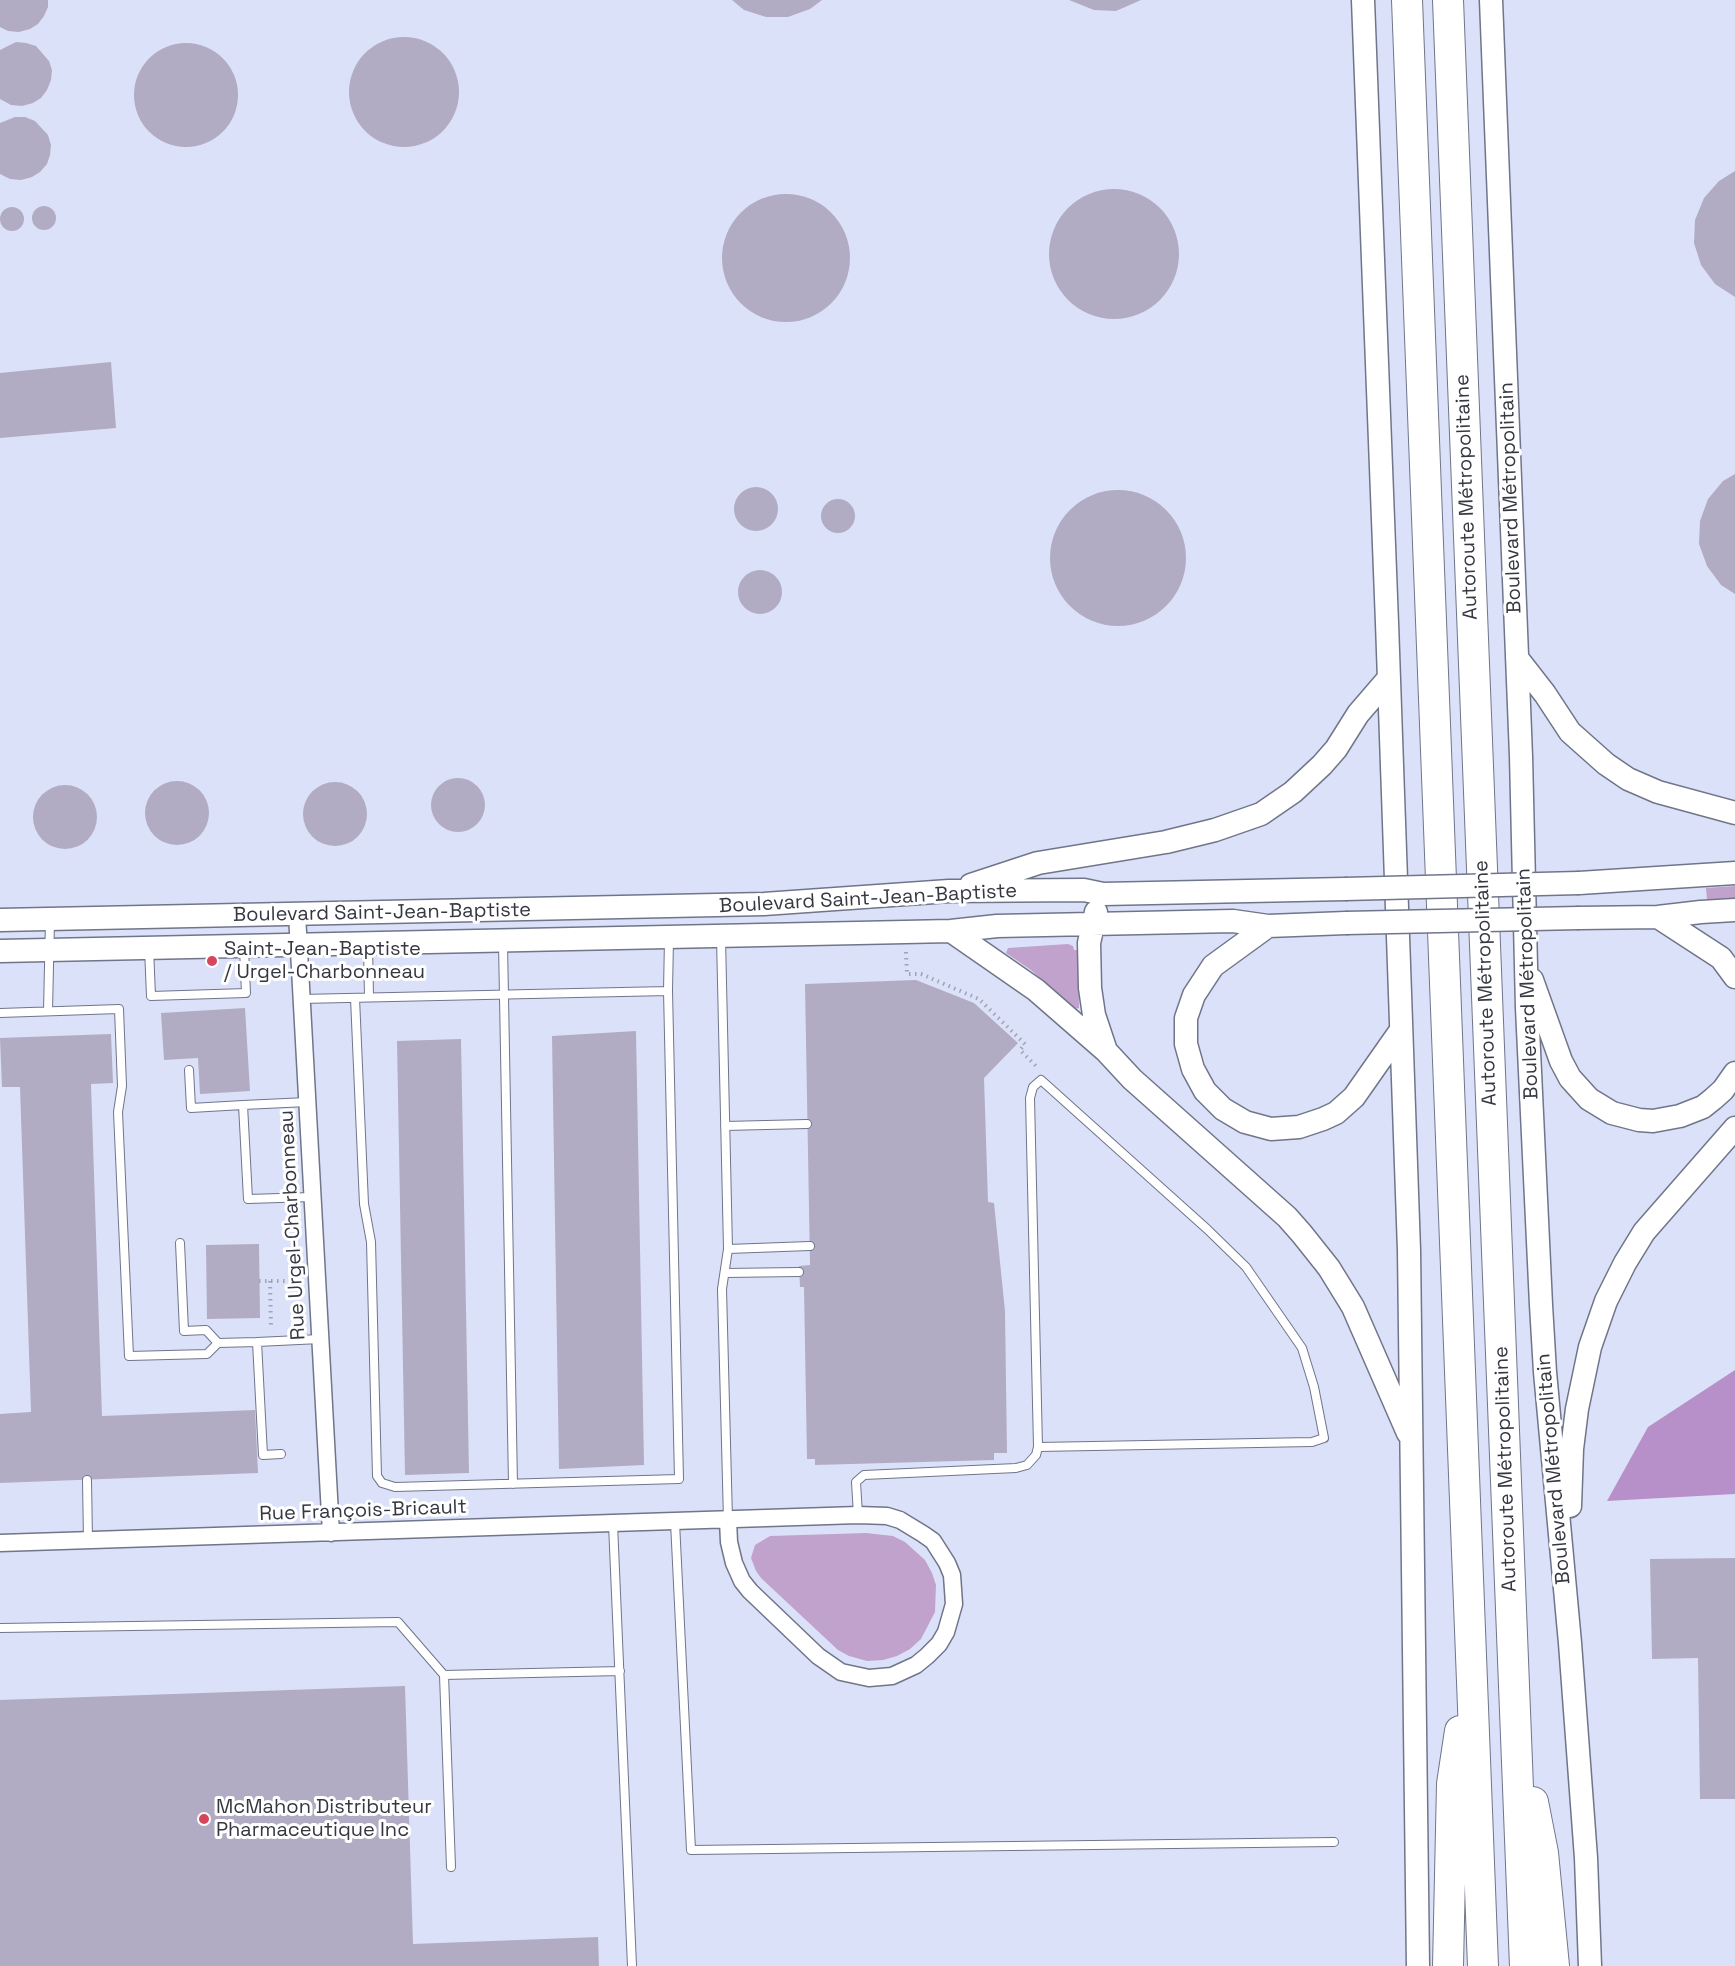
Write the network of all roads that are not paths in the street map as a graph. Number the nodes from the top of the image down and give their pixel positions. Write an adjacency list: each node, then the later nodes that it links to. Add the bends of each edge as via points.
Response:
1 (1363, 0): 6 (main road)
2 (1407, 0): 69 (highway, Autoroute Métropolitaine)
3 (1448, 0): 72 (highway, Autoroute Métropolitaine)
4 (1491, 0): 5 (main road, Boulevard Métropolitain)
5 (1517, 658): 7 (main road, via 1570,732 1606,765 1658,792); 28 (main road, Boulevard Métropolitain)
6 (1389, 678): 9 (main road, via 1322,765 1293,792 1261,813 1166,842 1038,863); 37 (main road)
7 (1735, 813)
8 (1735, 873): 10 (main road, Boulevard Saint-Jean-Baptiste, bridge, via 1579,884)
9 (949, 891): 10 (main road, Boulevard Saint-Jean-Baptiste, via 1084,890); 12 (main road, Boulevard Saint-Jean-Baptiste, via 764,904)
10 (1102, 894): 16 (main road)
11 (1735, 910): 13 (main road, Boulevard Saint-Jean-Baptiste)
12 (297, 914): 15 (main road, Boulevard Saint-Jean-Baptiste); 23 (street, Rue Urgel-Charbonneau)
13 (1658, 917): 17 (main road, Boulevard Saint-Jean-Baptiste, bridge); 29 (main road, via 1720,958)
14 (0, 920): 15 (main road, Boulevard Saint-Jean-Baptiste)
15 (50, 920): 26 (lane)
16 (1092, 925): 17 (main road, Boulevard Saint-Jean-Baptiste, via 1233,921); 18 (main road, Boulevard Saint-Jean-Baptiste, via 997,926); 38 (main road, via 1090,988)
17 (1268, 926): 37 (main road, via 1213,966 1194,995 1186,1018 1186,1044 1193,1069 1205,1091 1223,1109 1245,1122 1271,1129 1299,1127 1323,1119 1354,1097)
18 (951, 931): 19 (main road, Boulevard Saint-Jean-Baptiste); 38 (main road, via 1030,985)
19 (721, 935): 20 (main road, Boulevard Saint-Jean-Baptiste); 44 (lane)
20 (669, 936): 21 (main road, Boulevard Saint-Jean-Baptiste); 30 (lane)
21 (503, 939): 22 (main road, Boulevard Saint-Jean-Baptiste); 31 (lane)
22 (368, 942): 23 (main road, Boulevard Saint-Jean-Baptiste); 32 (lane)
23 (298, 944): 24 (main road, Boulevard Saint-Jean-Baptiste); 34 (street, Rue Urgel-Charbonneau)
24 (243, 945): 25 (main road, Boulevard Saint-Jean-Baptiste); 25 (lane, via 246,993 151,996)
25 (149, 948): 26 (main road, Boulevard Saint-Jean-Baptiste)
26 (50, 950): 27 (main road, Boulevard Saint-Jean-Baptiste); 35 (lane)
27 (0, 951)
28 (1525, 962): 40 (main road, via 1564,1067 1579,1089 1600,1107 1639,1120 1667,1120 1703,1107 1724,1090); 68 (main road, Boulevard Métropolitain, via 1544,1361)
29 (1735, 977)
30 (668, 990): 31 (lane); 59 (lane, via 679,1479)
31 (506, 994): 32 (lane); 59 (lane)
32 (369, 997): 33 (lane)
33 (355, 998): 34 (lane); 59 (lane, via 364,1204 371,1242 377,1476 382,1483 395,1487)
34 (301, 999): 41 (street, Rue Urgel-Charbonneau)
35 (48, 1011): 36 (lane); 54 (lane, via 119,1009 122,1086 118,1112 129,1356 207,1354)
36 (0, 1013)
37 (1401, 1030): 55 (main road)
38 (1106, 1051): 55 (main road, via 1132,1079 1287,1217 1316,1250 1353,1307)
39 (189, 1070): 42 (lane, via 191,1108)
40 (1735, 1073)
41 (307, 1102): 42 (lane); 46 (street, Rue Urgel-Charbonneau)
42 (243, 1106): 46 (lane, via 248,1199)
43 (807, 1124): 44 (lane)
44 (725, 1126): 49 (lane)
45 (1735, 1128): 68 (main road, via 1644,1232 1615,1281 1597,1324 1584,1372 1572,1449)
46 (312, 1197): 52 (street, Rue Urgel-Charbonneau)
47 (180, 1243): 54 (lane, via 184,1331 206,1330)
48 (810, 1246): 49 (lane)
49 (728, 1249): 51 (lane)
50 (800, 1272): 51 (lane)
51 (725, 1273): 61 (lane, via 722,1289)
52 (320, 1339): 53 (lane); 64 (street, Rue Urgel-Charbonneau)
53 (257, 1342): 54 (lane); 57 (lane, via 262,1455)
54 (218, 1343)
55 (1412, 1442): 76 (main road)
56 (1038, 1447): 56 (lane, via 1030,1098 1033,1087 1041,1080 1246,1267 1302,1348 1324,1438 1312,1442); 60 (lane, via 1031,1462 1020,1468 864,1475 856,1482)
57 (281, 1454)
58 (87, 1480): 65 (lane)
59 (513, 1484)
60 (858, 1515): 61 (street, Rue François-Bricault); 61 (street, Rue François-Bricault, via 887,1516 918,1530 936,1546 952,1575 954,1604 939,1644 916,1665 892,1676 856,1677 818,1656 742,1581 729,1542)
61 (728, 1520): 62 (street, Rue François-Bricault)
62 (675, 1522): 63 (street, Rue François-Bricault); 73 (lane, via 691,1850)
63 (613, 1524): 64 (street, Rue François-Bricault); 70 (lane)
64 (331, 1533): 65 (street, Rue François-Bricault)
65 (88, 1540): 66 (street, Rue François-Bricault)
66 (0, 1543)
67 (0, 1628): 71 (lane, via 398,1622)
68 (1569, 1643): 81 (main road, Boulevard Métropolitain, via 1586,1858)
69 (1471, 1663): 77 (highway, via 1452,1784); 78 (highway, Autoroute Métropolitaine)
70 (620, 1671): 71 (lane); 75 (lane)
71 (444, 1675): 74 (lane)
72 (1515, 1709): 79 (highway, Autoroute Métropolitaine); 80 (highway, via 1543,1853)
73 (1334, 1842)
74 (451, 1867)
75 (632, 1966)
76 (1418, 1966)
77 (1448, 1966)
78 (1483, 1966)
79 (1525, 1966)
80 (1554, 1966)
81 (1590, 1966)

